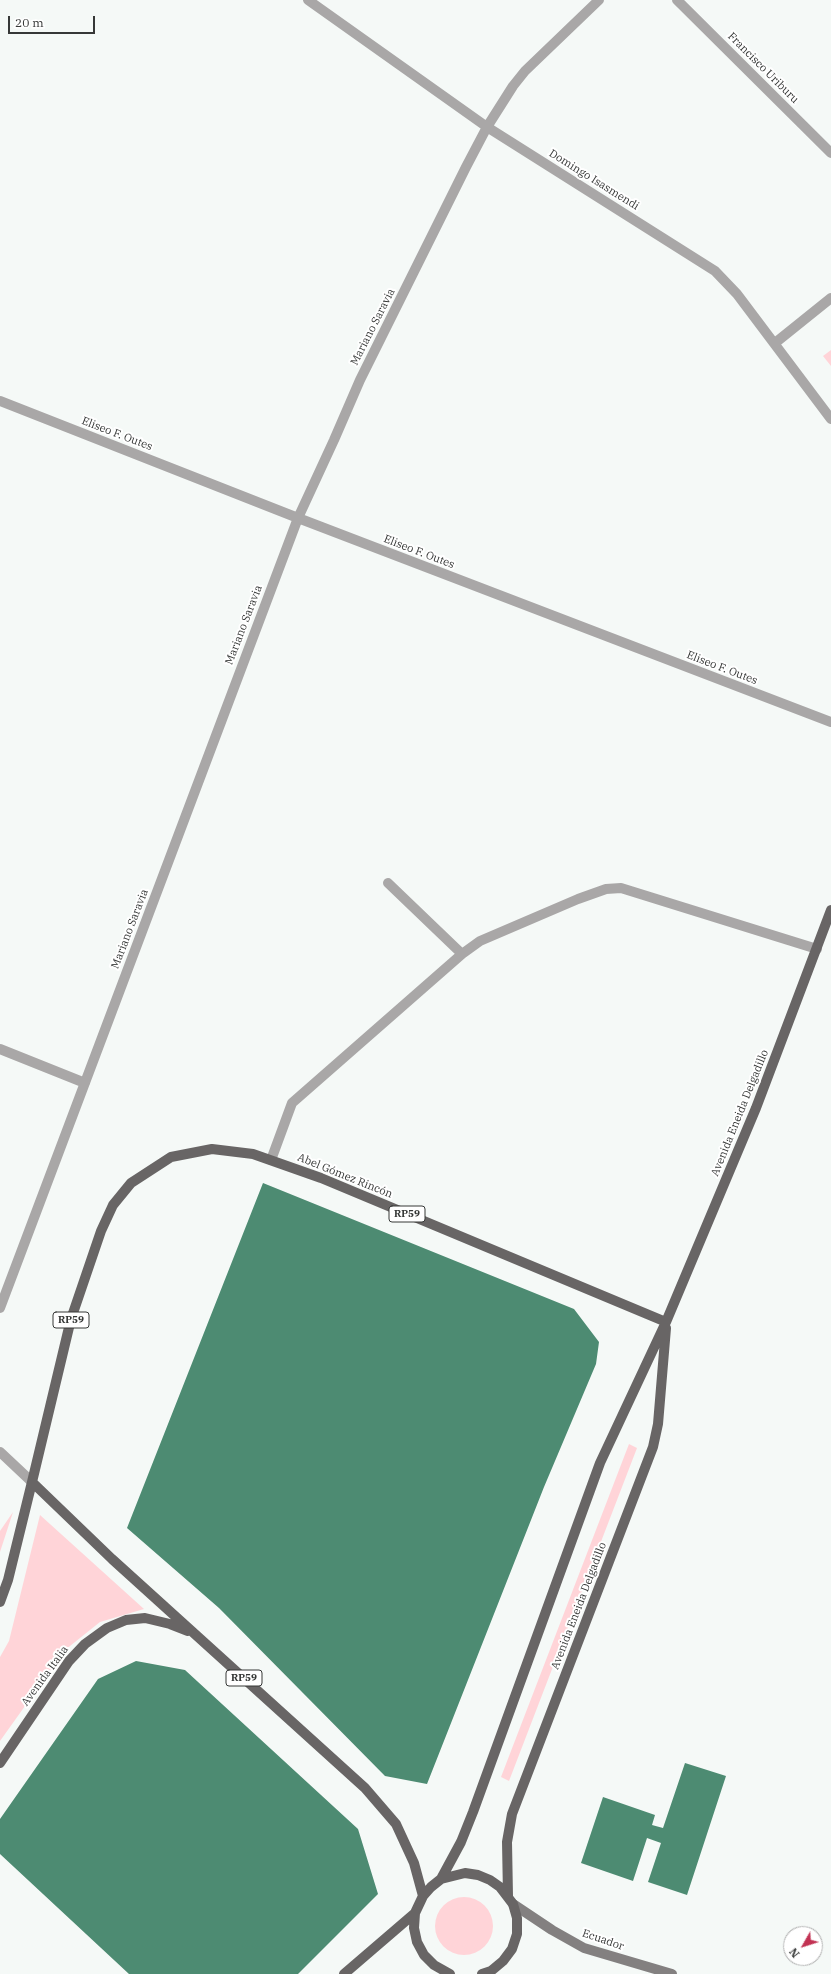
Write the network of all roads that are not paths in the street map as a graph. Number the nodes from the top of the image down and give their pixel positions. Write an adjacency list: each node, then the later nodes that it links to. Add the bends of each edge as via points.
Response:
1 (308, 0): 4 (street, Domingo Isasmendi)
2 (599, 0): 4 (street, Mariano Saravia, via 525,70)
3 (677, 0): 5 (street, Francisco Uriburu)
4 (488, 127): 7 (street, Domingo Isasmendi, via 715,271 738,294); 10 (street, Mariano Saravia, via 360,380)
5 (831, 153)
6 (831, 298): 7 (street)
7 (775, 343): 9 (street, Domingo Isasmendi)
8 (0, 401): 10 (street, Eliseo F. Outes)
9 (831, 419)
10 (298, 518): 11 (street, Eliseo F. Outes); 17 (street, Mariano Saravia)
11 (831, 722)
12 (388, 883): 15 (street)
13 (831, 910): 14 (main road, Avenida Eneida Delgadillo)
14 (817, 949): 15 (street, via 621,888 606,889 578,899 480,941); 20 (main road, Avenida Eneida Delgadillo, via 756,1108)
15 (462, 954): 18 (street, via 292,1103)
16 (0, 1049): 17 (street)
17 (85, 1083): 19 (street, Mariano Saravia)
18 (271, 1160): 20 (main road, Abel Gómez Rincón / RP59, via 329,1181); 22 (main road, Abel Gómez Rincón / RP59, via 253,1154 212,1149 171,1157 131,1183 113,1205 101,1231 71,1318)
19 (0, 1308)
20 (666, 1322): 26 (main road, Avenida Eneida Delgadillo, via 600,1463 473,1812 461,1842); 28 (main road, Avenida Eneida Delgadillo, via 658,1424 653,1447 512,1814 507,1842)
21 (0, 1452): 22 (street)
22 (32, 1482): 23 (main road, RP59, via 8,1580); 24 (main road, RP59)
23 (0, 1602)
24 (195, 1634): 25 (main road, Avenida Italia / RP59, via 145,1618 126,1620 107,1628 85,1644 69,1661); 27 (main road, RP59, via 365,1788 396,1824 414,1863)
25 (0, 1763)
26 (441, 1879): 27 (main road); 28 (main road, via 465,1873 478,1875 495,1883)
27 (423, 1896): 29 (main road)
28 (510, 1900): 32 (main road, Avenida Eneida Delgadillo, via 517,1918 517,1934 512,1949 503,1961); 33 (main road, Ecuador, via 552,1930 584,1948)
29 (415, 1913): 30 (main road); 31 (main road, via 414,1928 417,1942 434,1966)
30 (344, 1974)
31 (447, 1974)
32 (482, 1974)
33 (672, 1974)

